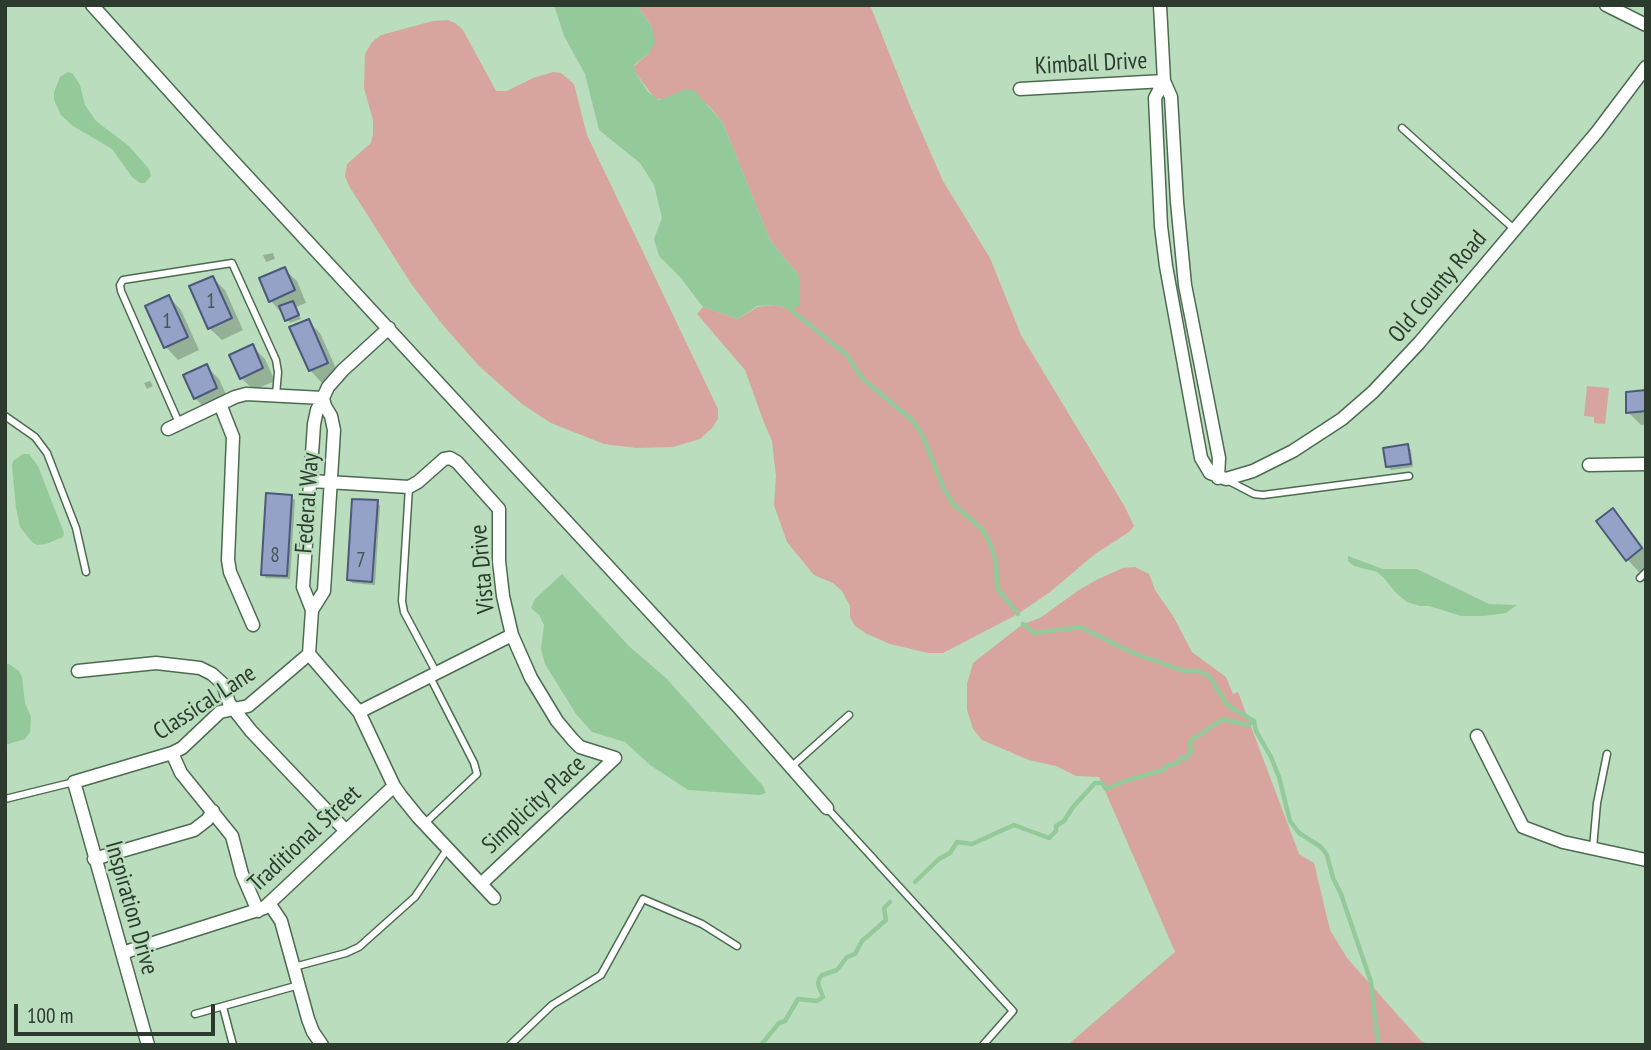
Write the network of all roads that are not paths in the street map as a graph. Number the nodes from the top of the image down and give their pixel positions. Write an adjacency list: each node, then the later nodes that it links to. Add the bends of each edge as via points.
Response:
1 (92, 5): 12 (street)
2 (1160, 5): 6 (street)
3 (1606, 5): 4 (street)
4 (1646, 25)
5 (1646, 67): 11 (street, Old County Road)
6 (1164, 81): 7 (street, Kimball Drive); 9 (street, via 1171,97); 10 (street, via 1155,98)
7 (1020, 89)
8 (1402, 128): 11 (lane)
9 (1175, 171): 10 (lane); 13 (street, via 1185,285)
10 (1158, 173): 14 (street)
11 (1514, 229): 23 (street, Old County Road, via 1419,343 1342,419 1267,465)
12 (389, 328): 16 (street, Federal Way, via 343,370); 43 (street)
13 (1195, 339): 14 (lane); 23 (street)
14 (1179, 343): 23 (street, via 1201,458 1210,473)
15 (275, 395): 16 (street); 17 (street, via 246,394); 19 (lane, via 276,360 232,262 123,280 121,291)
16 (323, 398): 24 (street, Federal Way, via 314,424); 25 (street, Federal Way, via 334,424)
17 (220, 404): 19 (street); 31 (street, via 233,437 228,560)
18 (5, 416): 27 (lane, via 35,437 47,453 76,528)
19 (174, 427)
20 (1589, 465): 21 (street)
21 (1646, 465)
22 (1409, 476): 23 (lane, via 1263,495)
23 (1222, 479)
24 (311, 481): 25 (street); 30 (street, Federal Way, via 303,587)
25 (331, 481): 26 (street); 30 (street, Federal Way, via 324,591)
26 (409, 487): 32 (street, Vista Drive, via 450,458 497,506 500,575); 35 (lane, via 402,601)
27 (86, 572)
28 (1646, 572): 29 (lane)
29 (1640, 578)
30 (312, 610): 33 (street, Federal Way)
31 (253, 625)
32 (512, 635): 35 (street); 42 (street, Vista Drive, via 538,692 573,740 580,747)
33 (309, 654): 36 (street, Classical Lane, via 248,706); 37 (street)
34 (78, 671): 36 (street, via 156,663 200,668 220,681)
35 (433, 673): 37 (street); 49 (lane, via 477,774)
36 (234, 710): 40 (street, Classical Lane, via 220,712); 50 (street)
37 (359, 712): 45 (street)
38 (849, 715): 43 (lane)
39 (1477, 736): 52 (street, via 1523,827)
40 (172, 753): 44 (street, Classical Lane); 48 (street, via 181,773)
41 (1607, 754): 52 (lane)
42 (615, 758): 55 (street, Simplicity Place)
43 (791, 768): 47 (street)
44 (74, 782): 46 (lane); 53 (street, Inspiration Drive)
45 (394, 786): 49 (street); 50 (street, Traditional Street)
46 (5, 800)
47 (827, 807): 68 (lane, via 1013,1011)
48 (213, 811): 53 (street, via 194,830); 57 (street, via 232,836 242,874)
49 (424, 824): 51 (street)
50 (345, 830): 57 (street, Traditional Street)
51 (448, 848): 55 (street); 60 (lane, via 415,897 359,947)
52 (1593, 850): 54 (street)
53 (94, 859): 59 (street, Inspiration Drive)
54 (1646, 860)
55 (482, 883): 56 (street)
56 (494, 898)
57 (264, 907): 59 (street, Traditional Street); 60 (street, via 281,921)
58 (737, 946): 67 (lane, via 702,924 643,899 601,975 552,1005)
59 (121, 953): 64 (street, Inspiration Drive)
60 (293, 967): 61 (street)
61 (299, 985): 62 (lane); 66 (street, via 313,1032)
62 (223, 1007): 63 (lane); 65 (lane)
63 (195, 1014)
64 (148, 1045)
65 (233, 1045)
66 (322, 1045)
67 (510, 1045)
68 (984, 1045)

